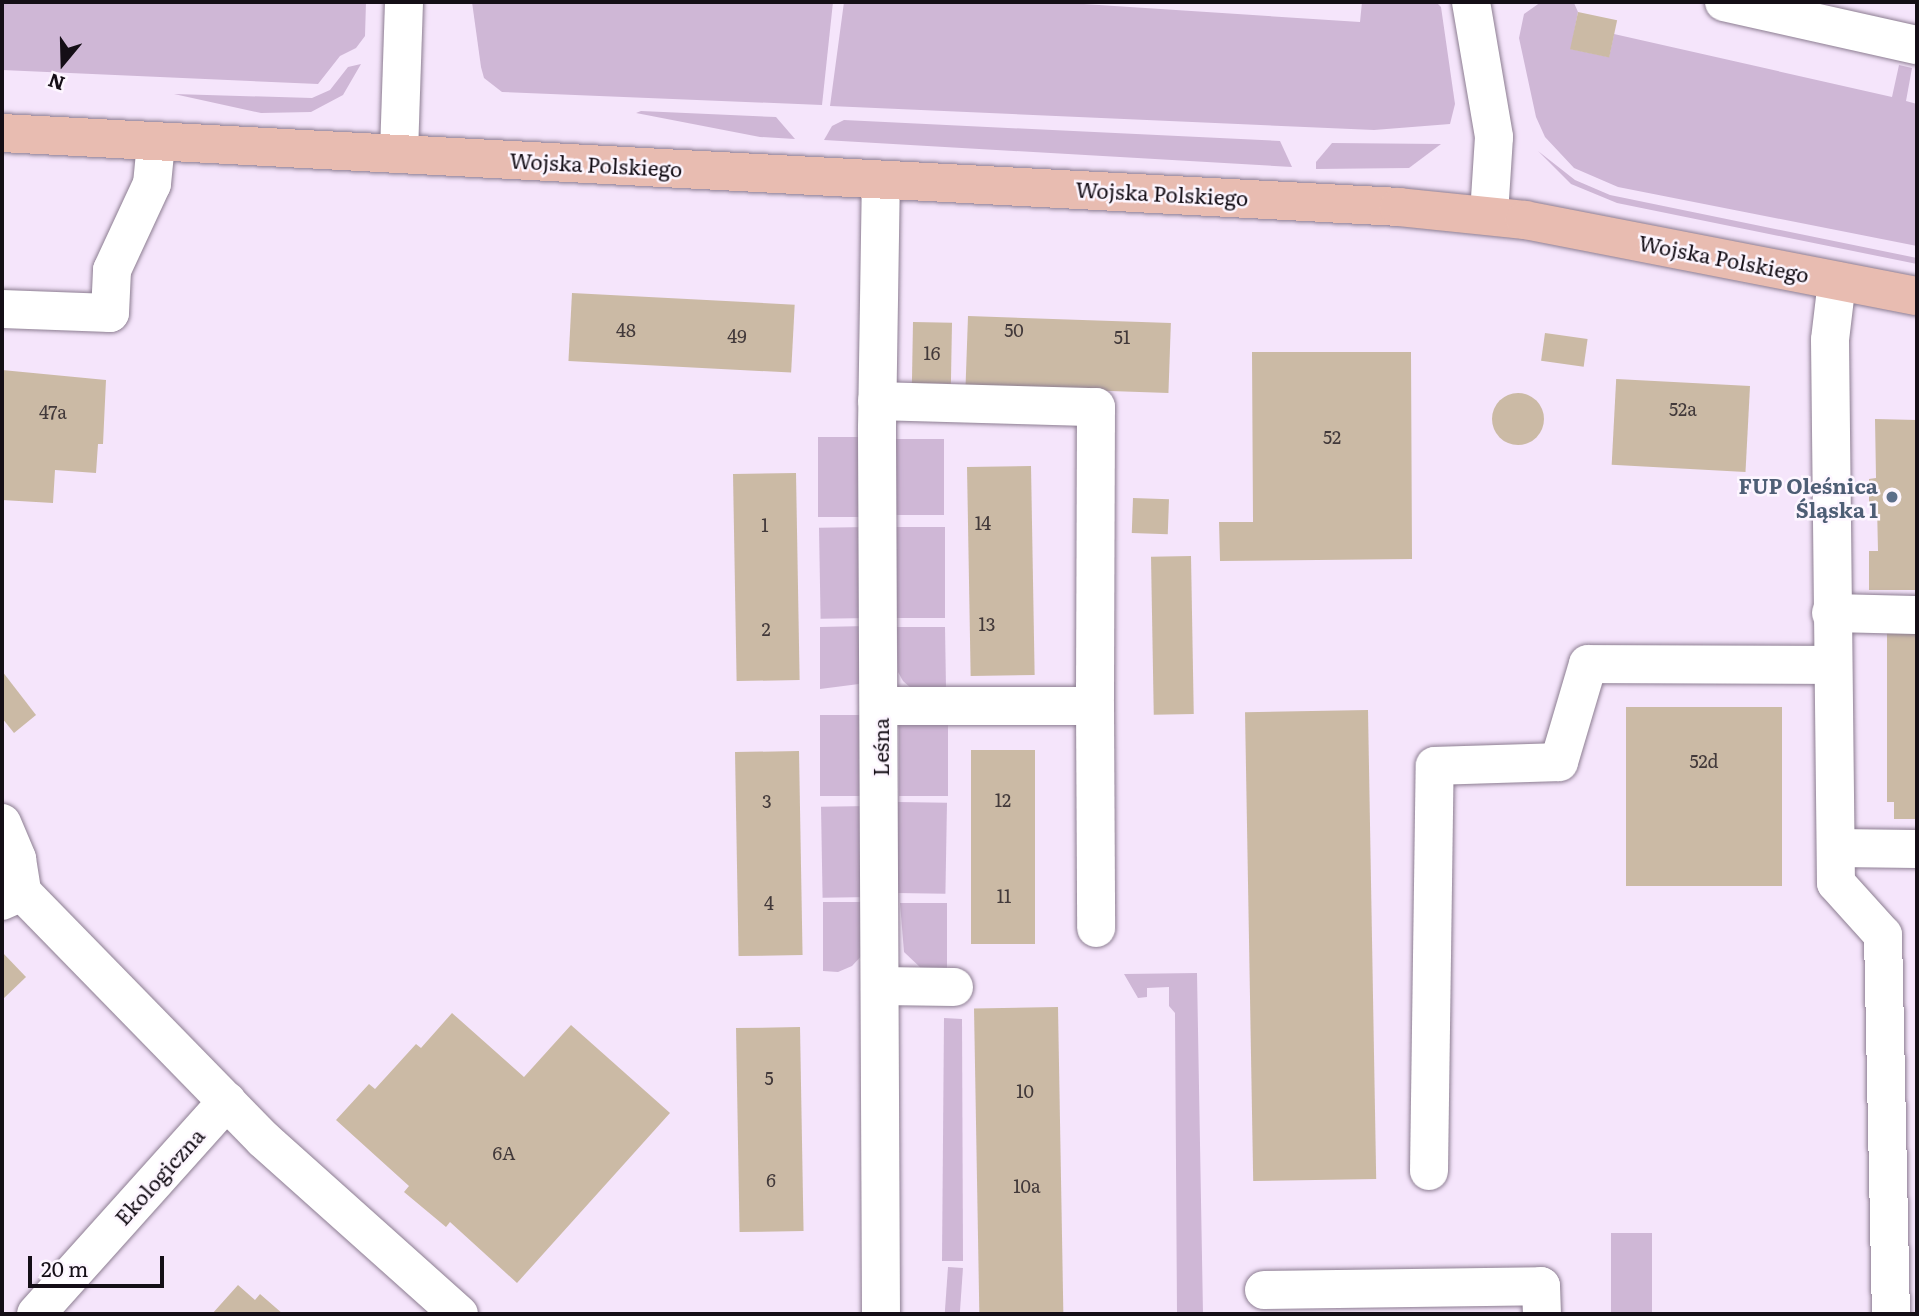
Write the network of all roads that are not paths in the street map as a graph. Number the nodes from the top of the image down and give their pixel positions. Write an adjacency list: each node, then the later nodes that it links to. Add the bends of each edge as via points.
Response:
1 (404, 2): 7 (street)
2 (1471, 2): 9 (street, via 1494,137)
3 (1724, 2): 4 (street)
4 (1917, 45)
5 (2, 133): 6 (main road, Wojska Polskiego)
6 (156, 143): 7 (main road, Wojska Polskiego); 12 (street, via 152,184 112,270 110,313)
7 (399, 153): 8 (main road, Wojska Polskiego)
8 (881, 180): 9 (main road, Wojska Polskiego, via 1300,199); 13 (street, Leśna)
9 (1489, 215): 10 (main road, Wojska Polskiego)
10 (1837, 281): 11 (main road, Wojska Polskiego); 14 (street, via 1830,340)
11 (1917, 296)
12 (2, 309)
13 (877, 401): 17 (street, Leśna); 18 (street, via 1096,407)
14 (1831, 613): 15 (street); 16 (street)
15 (1917, 615)
16 (1832, 664): 20 (street); 27 (street, via 1588,664 1559,762 1435,766)
17 (880, 706): 18 (street); 24 (street, Leśna)
18 (1095, 706): 23 (street)
19 (2, 823): 22 (street, via 17,859)
20 (1836, 848): 21 (street); 33 (street, via 1836,883 1883,935)
21 (1917, 849)
22 (12, 897): 26 (street)
23 (1096, 928)
24 (880, 986): 25 (street); 31 (street, Leśna)
25 (954, 987)
26 (227, 1101): 29 (street, Ekologiczna); 30 (street)
27 (1429, 1171)
28 (1264, 1290): 32 (street, via 1541,1286)
29 (36, 1314)
30 (459, 1314)
31 (881, 1314)
32 (1542, 1314)
33 (1891, 1314)

